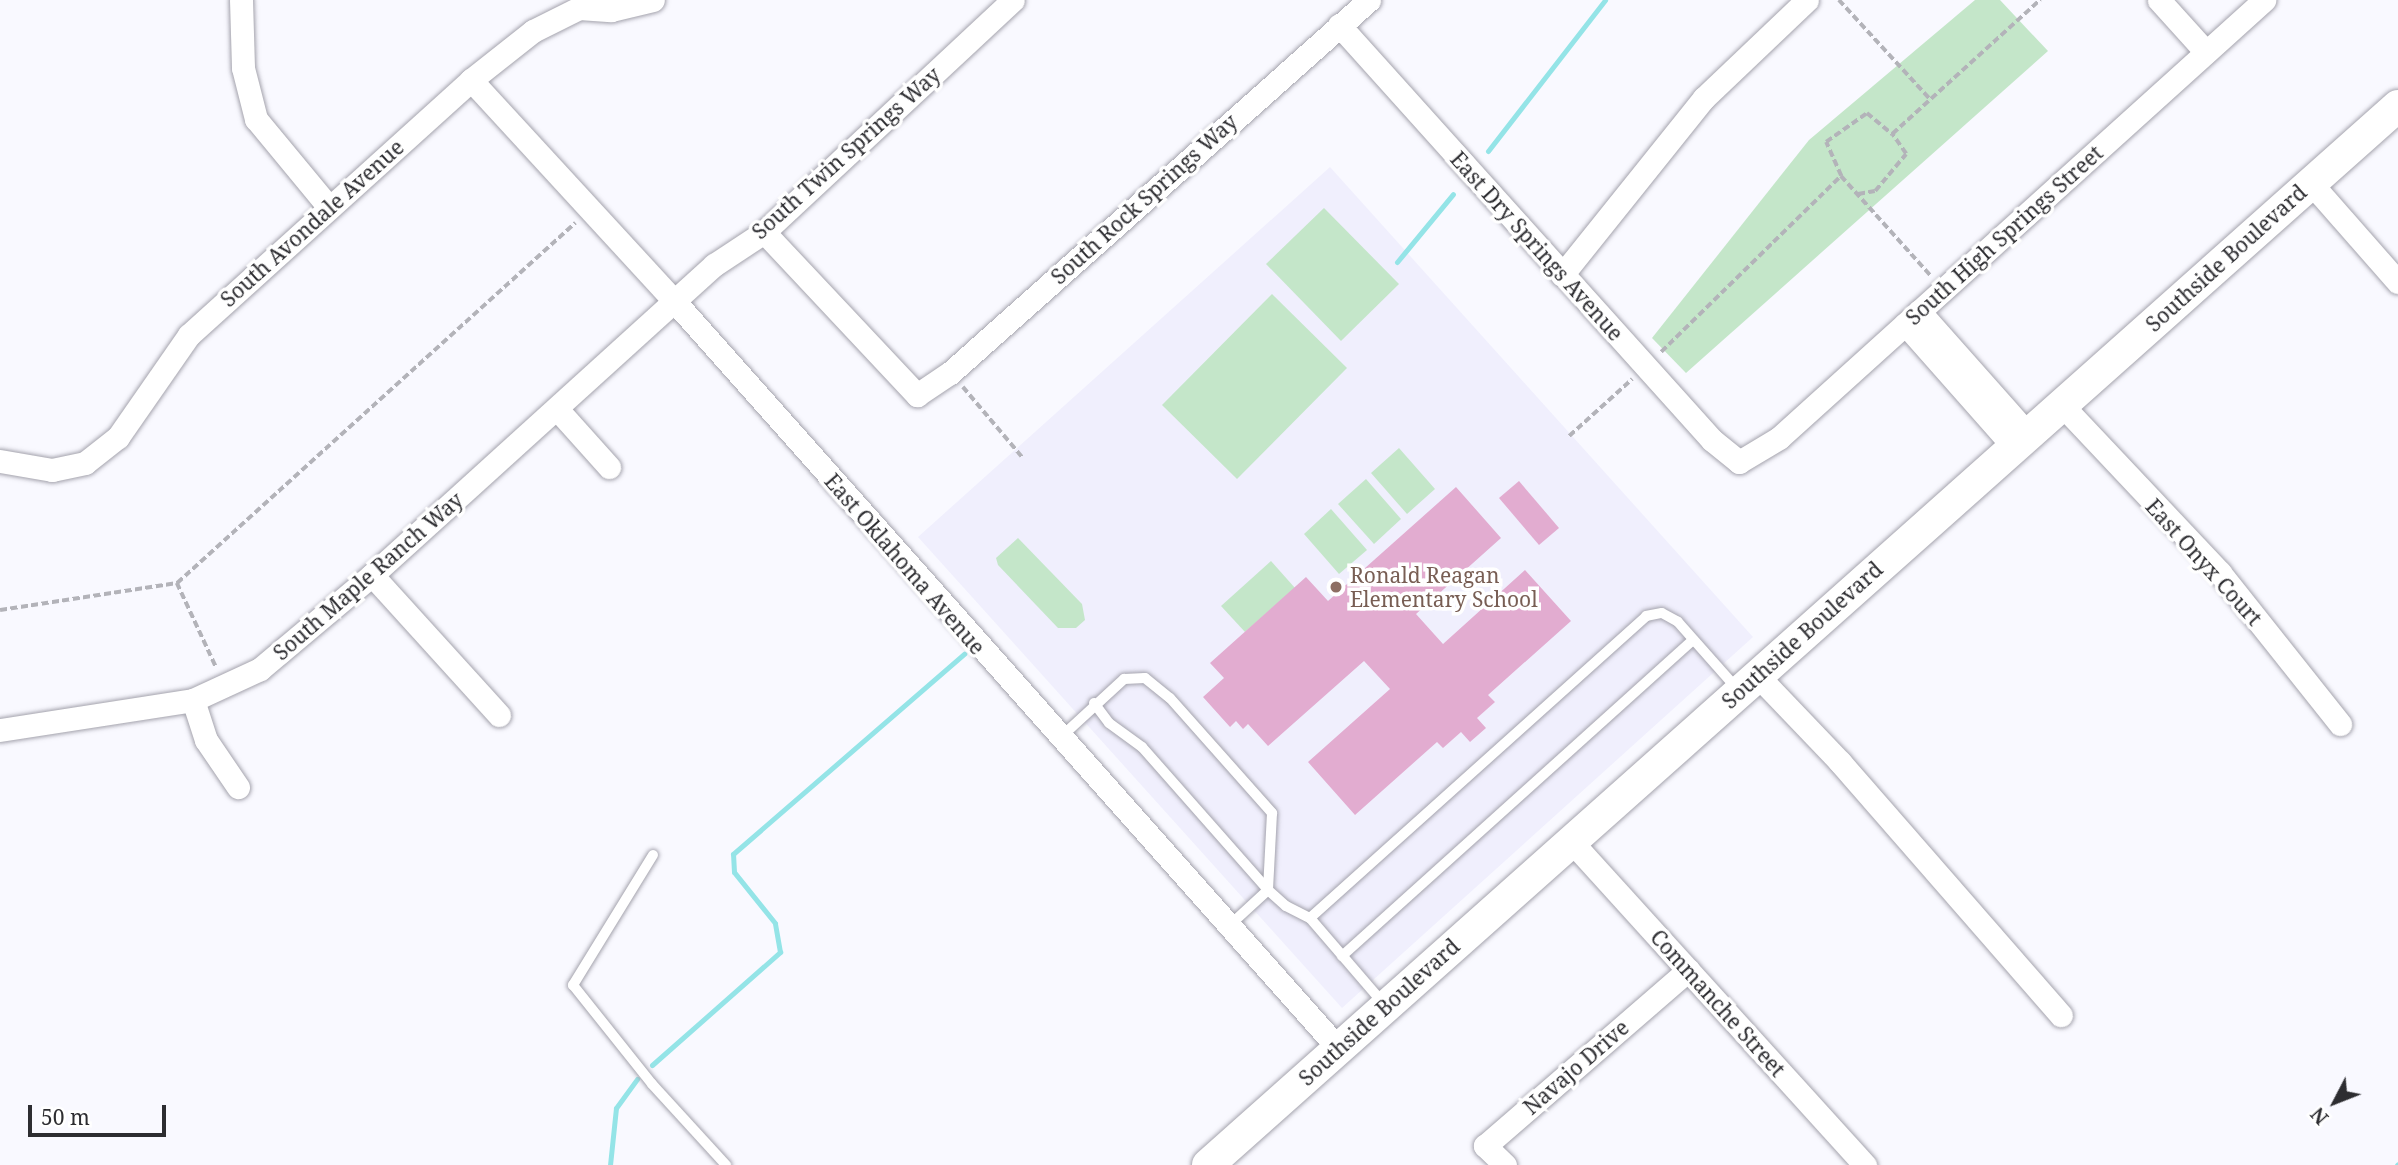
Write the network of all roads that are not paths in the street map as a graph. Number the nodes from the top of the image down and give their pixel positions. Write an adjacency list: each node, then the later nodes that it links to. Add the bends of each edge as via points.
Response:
1 (241, 0): 14 (street, via 243,68 256,119)
2 (653, 0): 8 (street, South Avondale Avenue, via 611,10)
3 (1013, 0): 15 (street, South Twin Springs Way)
4 (1368, 0): 9 (street, South Rock Springs Way)
5 (1807, 0): 16 (street, via 1703,98)
6 (2159, 0): 10 (street)
7 (2264, 0): 10 (street, South High Springs Street)
8 (577, 4): 11 (street, South Avondale Avenue, via 533,31)
9 (1339, 25): 15 (street, South Rock Springs Way, via 950,373 917,395); 16 (street, East Dry Springs Avenue)
10 (2206, 52): 19 (street, South High Springs Street)
11 (471, 80): 14 (street, South Avondale Avenue); 18 (street, East Oklahoma Avenue)
12 (2398, 106): 13 (main road, Southside Boulevard)
13 (2310, 182): 17 (street); 20 (main road, Southside Boulevard)
14 (328, 206): 23 (street, South Avondale Avenue, via 189,335 118,437 85,463 52,470)
15 (764, 232): 18 (street, South Twin Springs Way, via 714,265)
16 (1562, 275): 24 (street, East Dry Springs Avenue)
17 (2398, 282)
18 (676, 303): 21 (street, South Maple Ranch Way); 34 (street, East Oklahoma Avenue)
19 (1912, 318): 22 (street); 24 (street, South High Springs Street, via 1779,438)
20 (2061, 404): 22 (main road, Southside Boulevard); 32 (street, East Onyx Court, via 2220,573)
21 (557, 410): 25 (street); 26 (street, South Maple Ranch Way)
22 (2021, 440): 28 (main road, Southside Boulevard)
23 (0, 461)
24 (1739, 462)
25 (609, 467)
26 (372, 575): 29 (street, South Maple Ranch Way, via 260,669); 31 (street)
27 (1693, 640): 28 (lane); 39 (lane, via 1678,622 1662,613 1646,616); 41 (lane)
28 (1748, 683): 36 (main road, Southside Boulevard); 44 (street, via 1840,762)
29 (193, 700): 33 (street, South Maple Ranch Way); 35 (street, via 206,740)
30 (1094, 703): 34 (lane); 38 (lane, via 1109,723 1142,747); 38 (lane, via 1124,678 1135,677 1155,683 1170,698 1272,813)
31 (499, 715)
32 (2340, 724)
33 (0, 730)
34 (1060, 738): 40 (street, East Oklahoma Avenue)
35 (237, 787)
36 (1572, 841): 42 (street, Commanche Street); 43 (main road, Southside Boulevard)
37 (653, 855): 46 (lane, via 573,985 652,1084)
38 (1268, 890): 39 (lane); 40 (lane)
39 (1310, 918): 41 (lane)
40 (1229, 926): 45 (street, East Oklahoma Avenue)
41 (1342, 956): 43 (lane)
42 (1688, 970): 48 (street, Navajo Drive, via 1485,1146); 49 (street, Commanche Street)
43 (1385, 1007): 45 (main road, Southside Boulevard)
44 (2061, 1015)
45 (1339, 1049): 47 (main road, Southside Boulevard)
46 (726, 1165)
47 (1208, 1165)
48 (1505, 1165)
49 (1865, 1165)

